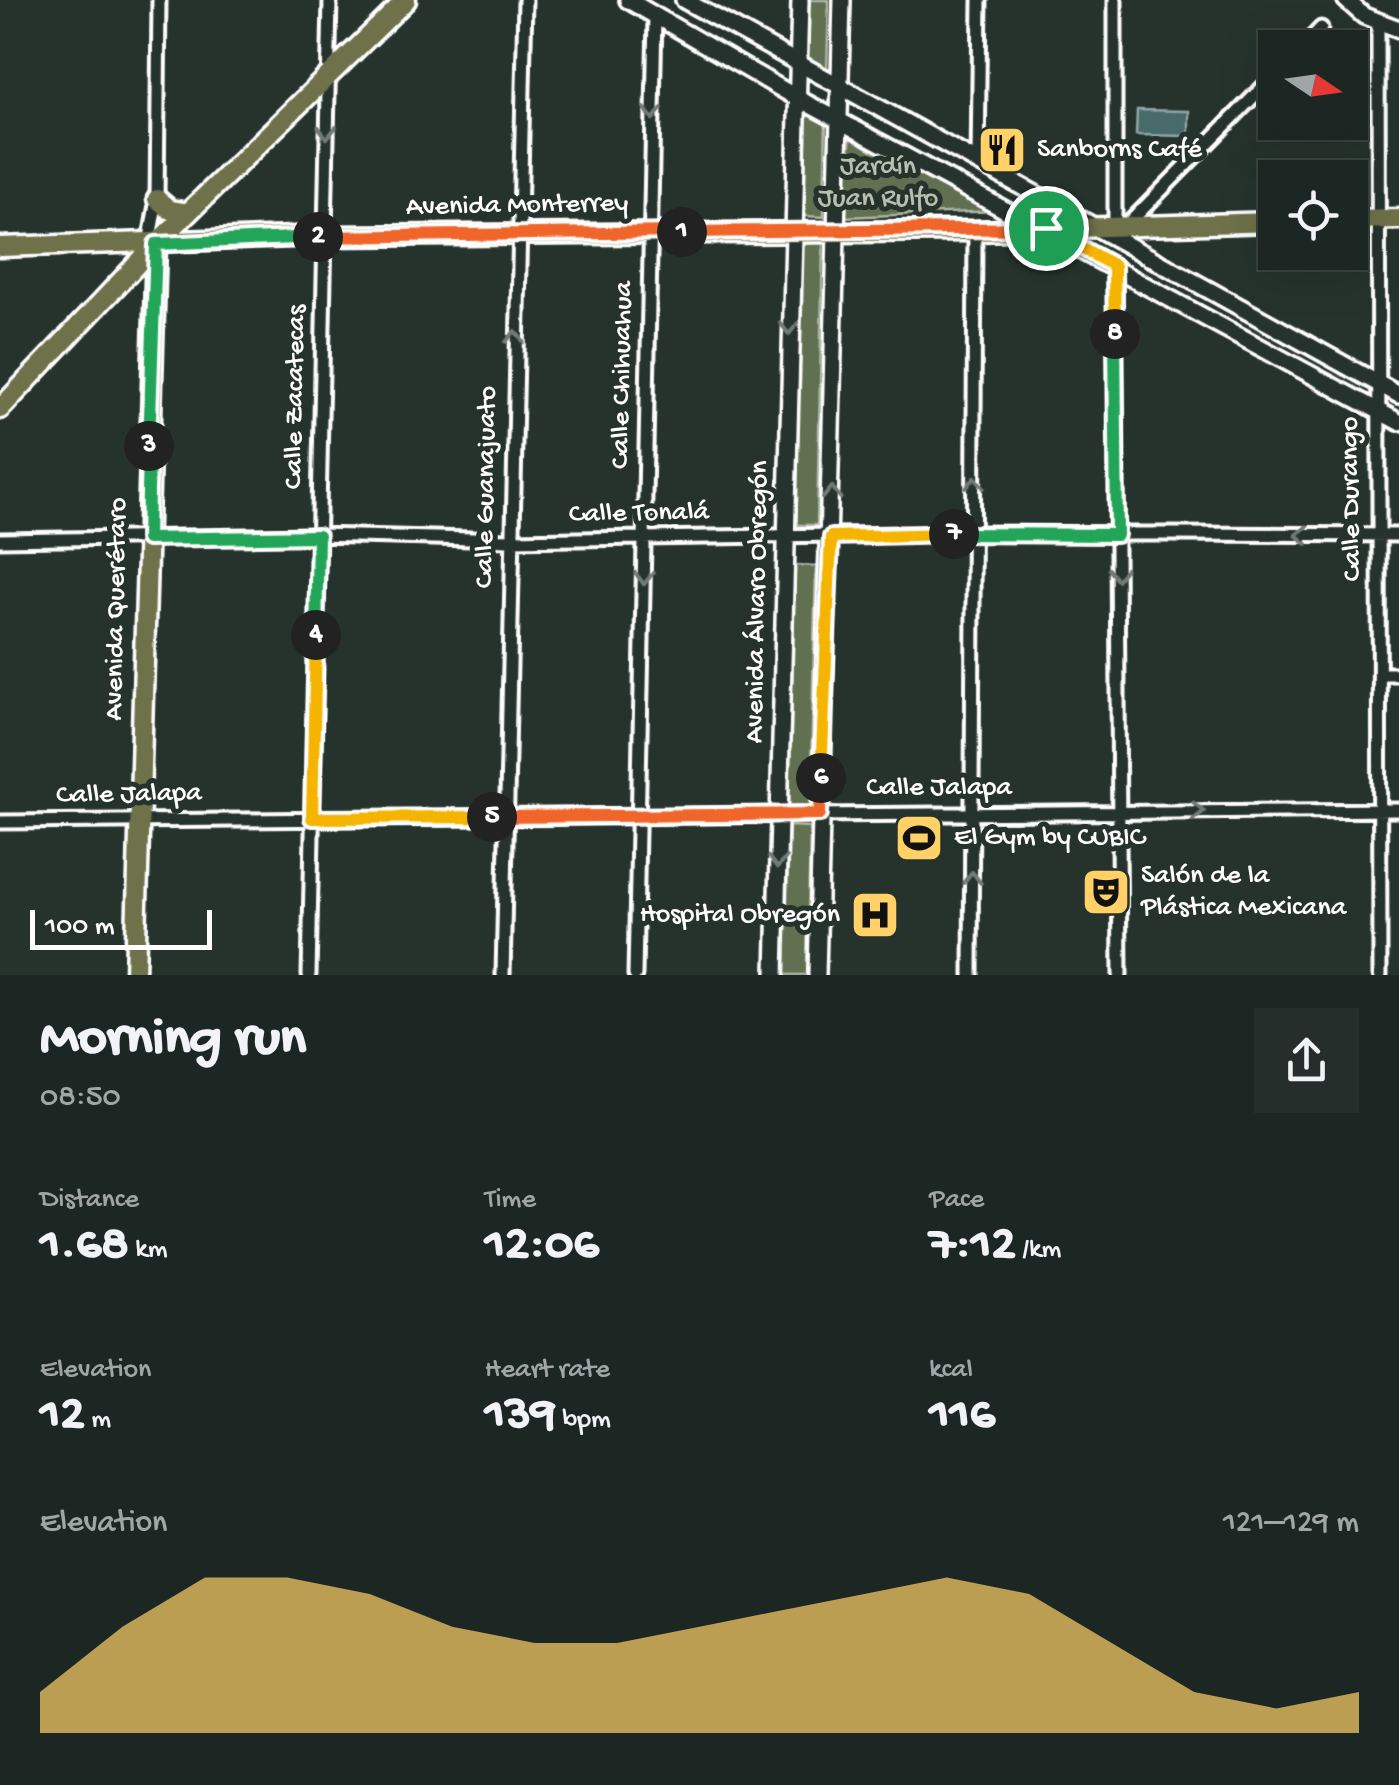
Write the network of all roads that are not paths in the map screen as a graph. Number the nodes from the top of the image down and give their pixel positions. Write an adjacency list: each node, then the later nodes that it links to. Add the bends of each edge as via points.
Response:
1 (159, 0): 22 (street, Avenida Querétaro)
2 (330, 0): 16 (street, Calle Zacatecas)
3 (406, 0): 16 (main road)
4 (526, 0): 35 (street, Calle Guanajuato)
5 (628, 0): 12 (main road)
6 (684, 0): 15 (main road)
7 (800, 0): 15 (main road)
8 (842, 0): 17 (main road)
9 (980, 0): 21 (street)
10 (1116, 0): 29 (street)
11 (1346, 0): 13 (main road)
12 (655, 16): 19 (main road); 33 (street, Calle Chihuahua, one-way to 33)
13 (1378, 23): 14 (main road); 26 (street, Calle Durango)
14 (1399, 28)
15 (800, 66): 17 (main road); 19 (main road)
16 (328, 77): 23 (main road); 36 (street, Calle Zacatecas, one-way to 36)
17 (841, 88): 20 (main road); 21 (main road)
18 (1258, 92): 29 (street)
19 (799, 99): 20 (main road); 31 (main road, Avenida Álvaro Obregón)
20 (841, 119): 30 (main road); 32 (main road)
21 (978, 162): 28 (main road)
22 (156, 199): 23 (main road); 37 (street, Avenida Querétaro)
23 (188, 213): 37 (main road)
24 (1399, 219): 26 (main road)
25 (1368, 220): 26 (main road)
26 (1377, 220): 42 (street, Calle Durango)
27 (1258, 222): 29 (main road, Avenida Monterrey)
28 (1094, 226): 29 (main road, Avenida Monterrey); 30 (main road, Avenida Monterrey); 42 (main road)
29 (1121, 226)
30 (1046, 228): 34 (main road, Avenida Monterrey); 40 (main road)
31 (791, 230): 32 (main road, Avenida Monterrey); 33 (main road, Avenida Monterrey); 52 (main road, Avenida Álvaro Obregón, one-way to 52)
32 (838, 230): 34 (main road, Avenida Monterrey); 53 (main road, one-way to 32)
33 (651, 232): 35 (main road, Avenida Monterrey); 55 (street, Calle Chihuahua)
34 (976, 232): 47 (street, one-way to 34)
35 (518, 234): 36 (main road, Avenida Monterrey); 57 (street, Calle Guanajuato, one-way to 35)
36 (324, 236): 37 (main road, Avenida Monterrey); 50 (street, Calle Zacatecas)
37 (152, 244): 38 (main road, Avenida Monterrey); 41 (main road); 54 (main road, Avenida Querétaro)
38 (105, 245): 39 (main road, Avenida Monterrey); 41 (main road)
39 (0, 246)
40 (1114, 266): 45 (main road); 48 (street)
41 (124, 278): 44 (main road)
42 (1376, 382): 43 (main road); 45 (street, Calle Durango)
43 (1399, 395)
44 (0, 409)
45 (1376, 410): 46 (main road); 51 (street, Calle Durango)
46 (1399, 422)
47 (974, 533): 48 (street, Calle Tonalá); 53 (street, Calle Tonalá); 63 (street)
48 (1117, 535): 51 (street, Calle Tonalá, one-way to 48); 62 (street, one-way to 62)
49 (1399, 535): 51 (street, Calle Tonalá)
50 (318, 536): 54 (street, Calle Tonalá); 57 (street, Calle Tonalá); 68 (street, Calle Zacatecas)
51 (1376, 536): 58 (street, Calle Durango)
52 (785, 537): 53 (street, Calle Tonalá); 55 (street, Calle Tonalá); 65 (main road, Avenida Álvaro Obregón)
53 (831, 537): 64 (main road)
54 (147, 539): 56 (street, Calle Tonalá); 69 (main road, Avenida Querétaro)
55 (645, 539): 57 (street, Calle Tonalá); 66 (street, Calle Chihuahua, one-way to 66)
56 (0, 540)
57 (510, 540): 67 (street, Calle Guanajuato)
58 (1380, 674): 59 (street); 60 (street, Calle Durango)
59 (1399, 674)
60 (1382, 810): 61 (street, Calle Jalapa); 62 (street, Calle Jalapa, one-way to 60); 79 (street, Calle Durango)
61 (1399, 810)
62 (1120, 812): 63 (street, Calle Jalapa); 78 (street)
63 (972, 813): 64 (street, Calle Jalapa); 77 (street, one-way to 63)
64 (820, 814): 65 (street, Calle Jalapa); 76 (main road)
65 (778, 815): 66 (street, Calle Jalapa); 75 (main road, Avenida Álvaro Obregón, one-way to 75)
66 (638, 816): 67 (street, Calle Jalapa); 74 (street, Calle Chihuahua)
67 (505, 817): 68 (street, Calle Jalapa); 73 (street, Calle Guanajuato)
68 (312, 818): 69 (street, Calle Jalapa); 72 (street, Calle Zacatecas)
69 (140, 821): 70 (street, Calle Jalapa); 71 (main road, Avenida Querétaro)
70 (0, 822)
71 (135, 975)
72 (309, 975)
73 (502, 975)
74 (635, 975)
75 (775, 975)
76 (817, 975)
77 (971, 975)
78 (1120, 975)
79 (1380, 975)

